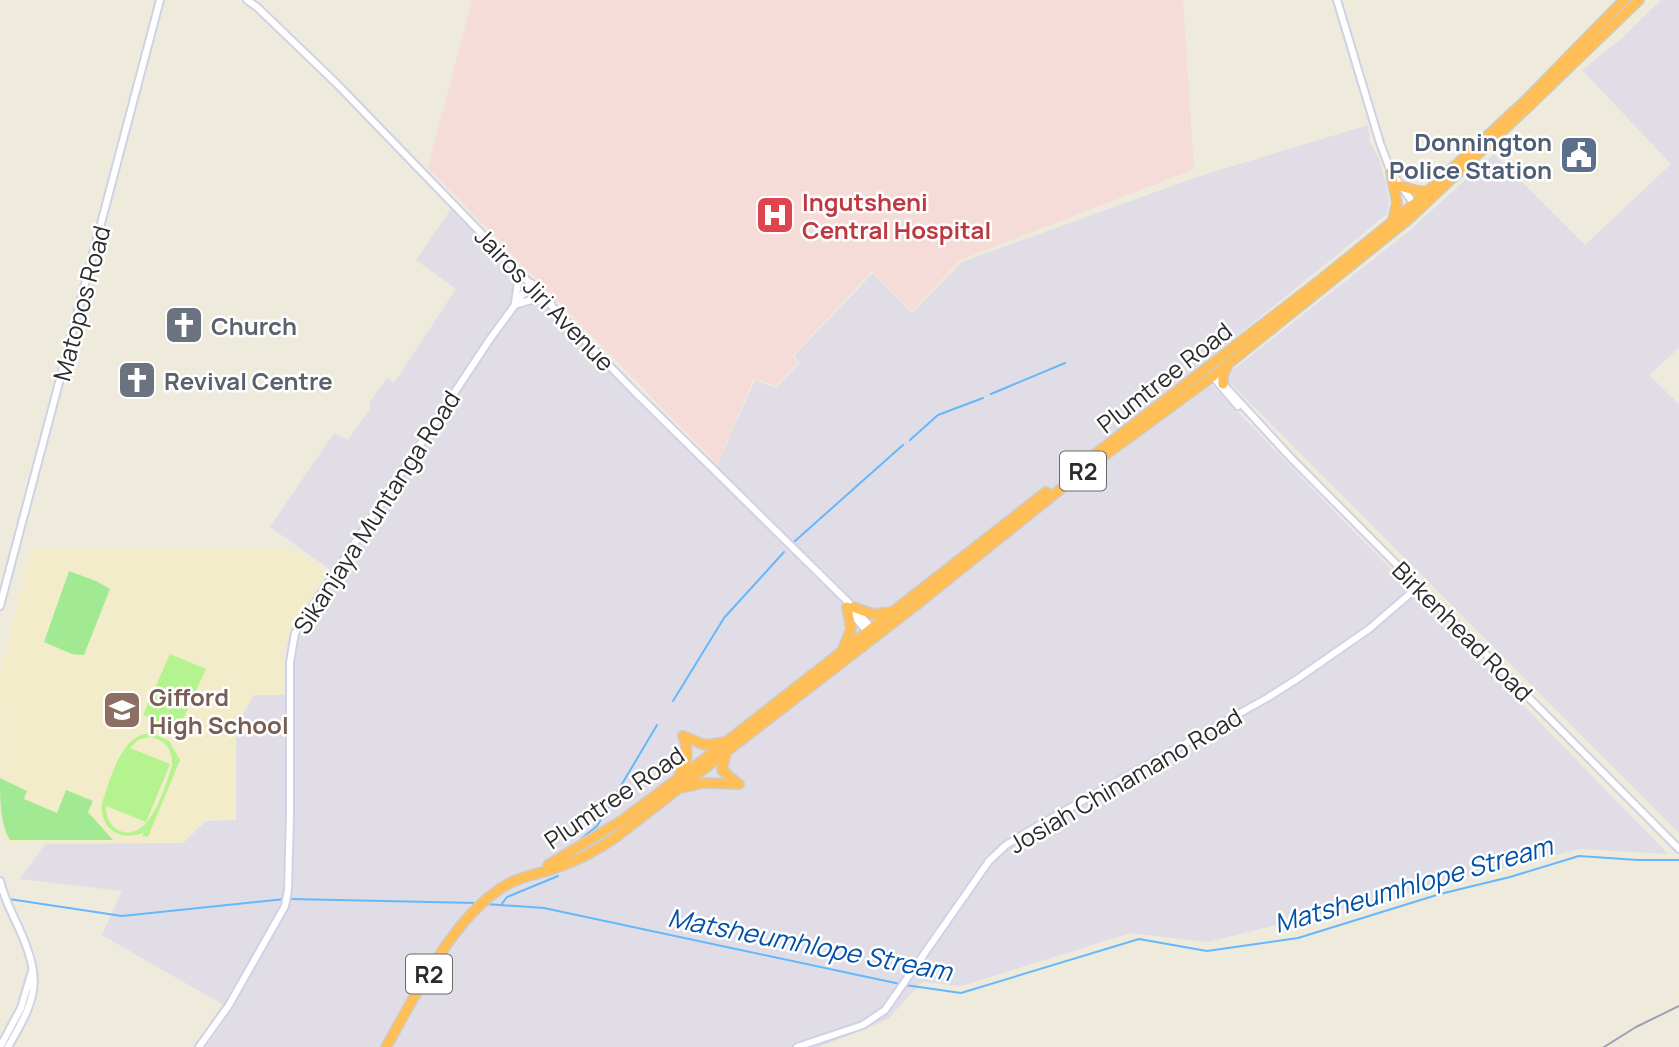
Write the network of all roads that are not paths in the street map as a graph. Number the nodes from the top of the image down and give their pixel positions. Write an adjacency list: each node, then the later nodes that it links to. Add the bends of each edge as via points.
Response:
1 (160, 0): 23 (street, Matopos Road)
2 (247, 0): 12 (street, Jairos Jiri Avenue, via 337,84)
3 (1337, 0): 6 (street)
4 (1624, 0): 8 (highway, Plumtree Road)
5 (1639, 0): 8 (highway, Plumtree Road)
6 (1391, 172): 7 (street); 11 (highway, via 1397,203)
7 (1400, 186): 8 (highway); 9 (street)
8 (1429, 195): 9 (highway); 10 (highway, Plumtree Road)
9 (1414, 204): 10 (highway); 11 (highway, Plumtree Road / R2)
10 (1410, 218): 17 (highway, Plumtree Road)
11 (1392, 222): 16 (highway, Plumtree Road / R2)
12 (515, 267): 13 (street, Jairos Jiri Avenue); 14 (street)
13 (531, 284): 14 (street, Sikanjaya Muntanga Road); 15 (street, Jairos Jiri Avenue)
14 (515, 304): 15 (street, via 531,300); 37 (street, Sikanjaya Muntanga Road, via 295,633 290,662 285,906 229,1005)
15 (552, 304): 22 (street, Jairos Jiri Avenue)
16 (1216, 360): 18 (highway); 19 (highway, Plumtree Road / R2)
17 (1229, 362): 18 (highway, Plumtree Road); 20 (highway)
18 (1213, 376): 19 (highway); 20 (street, Birkenhead Road)
19 (1199, 380): 20 (highway); 24 (highway, Plumtree Road / R2); 25 (highway, Plumtree Road / R2)
20 (1221, 385): 21 (street, Birkenhead Road)
21 (1419, 586): 32 (street, Birkenhead Road); 39 (street, Josiah Chinamano Road, via 1370,629 1277,692 1006,845 989,861 885,1010 838,1035)
22 (848, 605): 24 (highway, via 872,614); 26 (street, Jairos Jiri Avenue, via 869,625); 28 (highway, via 851,629)
23 (0, 606)
24 (898, 610): 26 (highway, Plumtree Road / R2)
25 (885, 630): 26 (highway); 27 (highway, Plumtree Road / R2)
26 (870, 632): 27 (highway); 28 (highway, Plumtree Road / R2)
27 (865, 645): 30 (highway, Plumtree Road / R2)
28 (840, 654): 29 (highway, Plumtree Road / R2)
29 (728, 741): 31 (highway, Plumtree Road / R2); 31 (highway, via 705,745 684,736 688,760)
30 (726, 752): 31 (highway, Plumtree Road / R2); 31 (highway, via 722,770 739,783)
31 (677, 784): 38 (highway, Plumtree Road / R2, via 578,849 505,886 479,907 447,944)
32 (1679, 849)
33 (0, 881): 34 (street)
34 (33, 965): 35 (street, via 22,1008); 36 (street, via 33,997)
35 (0, 1047)
36 (8, 1047)
37 (199, 1047)
38 (386, 1047)
39 (797, 1047)

